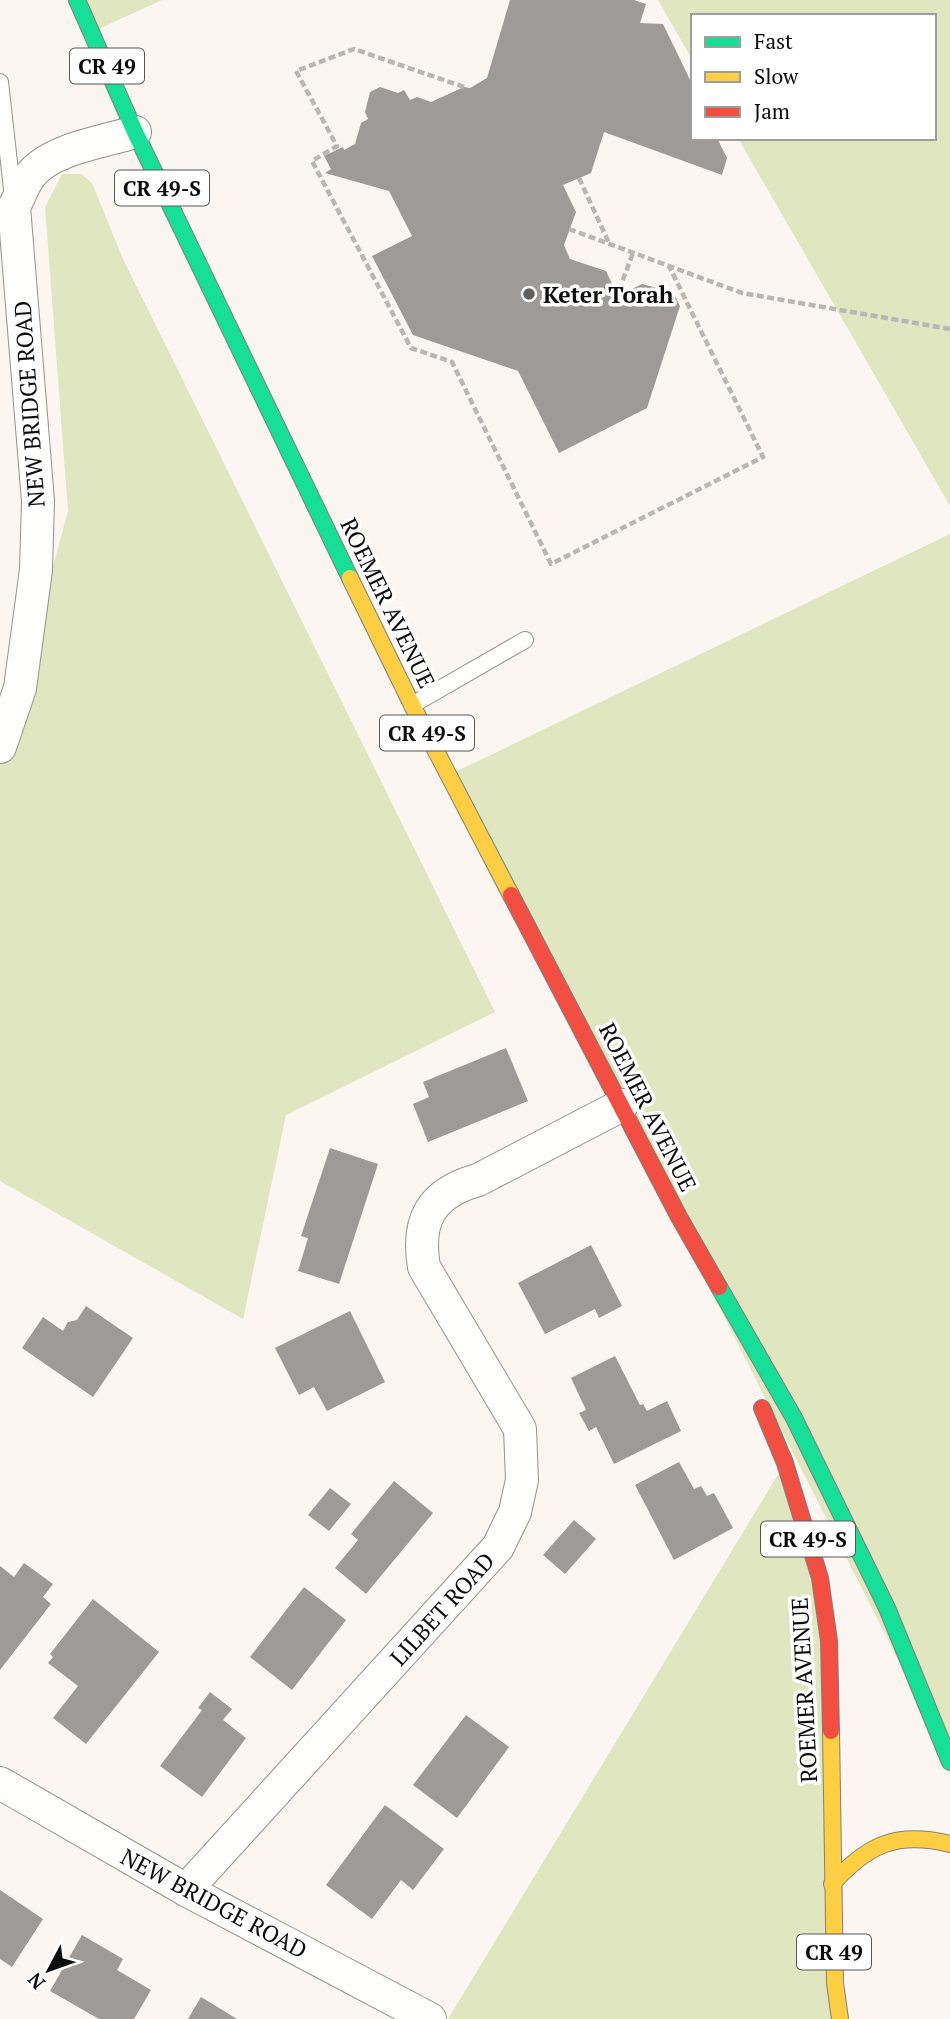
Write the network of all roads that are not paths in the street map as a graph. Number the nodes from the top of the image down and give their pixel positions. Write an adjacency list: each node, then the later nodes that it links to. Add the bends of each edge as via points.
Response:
1 (77, 0): 3 (main road, ROEMER AVENUE / CR 49)
2 (0, 82): 4 (lane)
3 (135, 132): 4 (street, via 57,156 38,167 27,179); 6 (main road, ROEMER AVENUE / CR 49-S)
4 (15, 207): 7 (street, NEW BRIDGE ROAD, via 38,501 36,570 20,688)
5 (525, 640): 6 (lane)
6 (412, 705): 8 (main road, ROEMER AVENUE / CR 49-S)
7 (0, 747)
8 (622, 1105): 9 (main road, ROEMER AVENUE / CR 49-S); 16 (street, LILBET ROAD, via 478,1181 458,1186 438,1200 425,1220 420,1245 424,1267 520,1429 522,1480 514,1512 498,1547)
9 (679, 1217): 10 (main road, ROEMER AVENUE / CR 49-S); 12 (main road, ROEMER AVENUE / CR 49-S, via 794,1418 887,1608)
10 (737, 1352)
11 (753, 1389): 15 (main road, ROEMER AVENUE / CR 49-S, via 785,1463 820,1577 829,1641)
12 (950, 1762)
13 (0, 1783): 16 (street, NEW BRIDGE ROAD)
14 (950, 1844): 15 (main road, via 906,1838 876,1846 849,1863)
15 (832, 1884): 18 (main road, ROEMER AVENUE / CR 49, via 835,1983)
16 (186, 1890): 17 (street, NEW BRIDGE ROAD)
17 (430, 2019)
18 (841, 2019)

